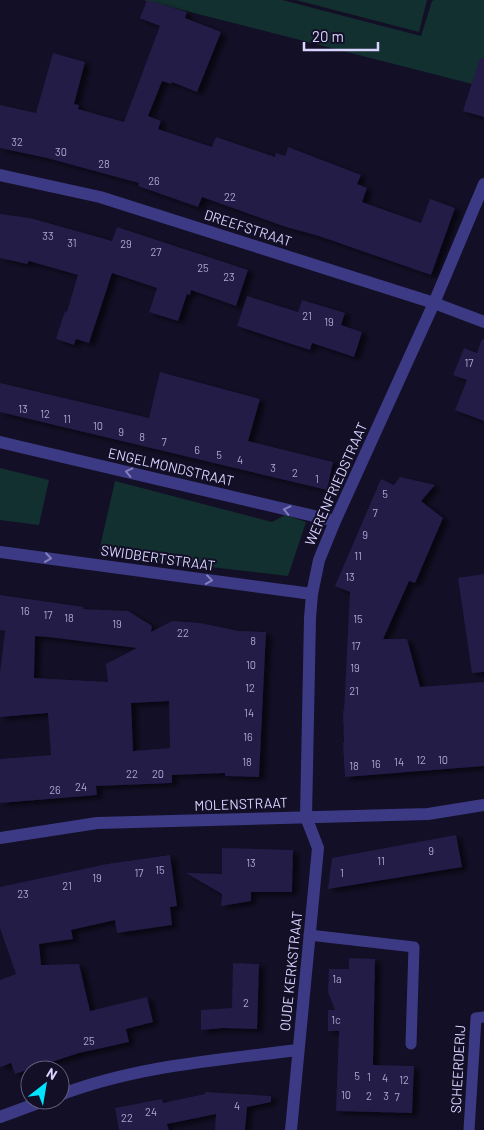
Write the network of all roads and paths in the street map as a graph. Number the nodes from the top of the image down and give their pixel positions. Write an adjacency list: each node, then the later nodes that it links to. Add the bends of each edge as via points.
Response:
1 (0, 175): 3 (street, DREEFSTRAAT, via 100,197)
2 (484, 184): 3 (street, WERENFRIEDSTRAAT)
3 (434, 303): 4 (street, DREEFSTRAAT); 6 (street, WERENFRIEDSTRAAT)
4 (484, 322)
5 (0, 442): 6 (street, ENGELMONDSTRAAT, one-way to 5)
6 (335, 521): 8 (street, WERENFRIEDSTRAAT, via 319,560)
7 (0, 552): 8 (street, SWIDBERTSTRAAT, one-way to 8)
8 (312, 594): 10 (street, WERENFRIEDSTRAAT)
9 (484, 805): 10 (street, MOLENSTRAAT, via 428,814)
10 (306, 817): 11 (street, MOLENSTRAAT, via 97,824); 12 (street, OUDE KERKSTRAAT, via 318,848)
11 (0, 838)
12 (309, 935): 14 (lane, via 414,947); 15 (street, OUDE KERKSTRAAT)
13 (484, 1017): 20 (lane, SCHEERDERIJ, via 476,1018)
14 (411, 1044)
15 (298, 1050): 16 (street, via 163,1067); 19 (street, OUDE KERKSTRAAT)
16 (70, 1091)
17 (20, 1110): 18 (street)
18 (0, 1117)
19 (291, 1130)
20 (469, 1130)

